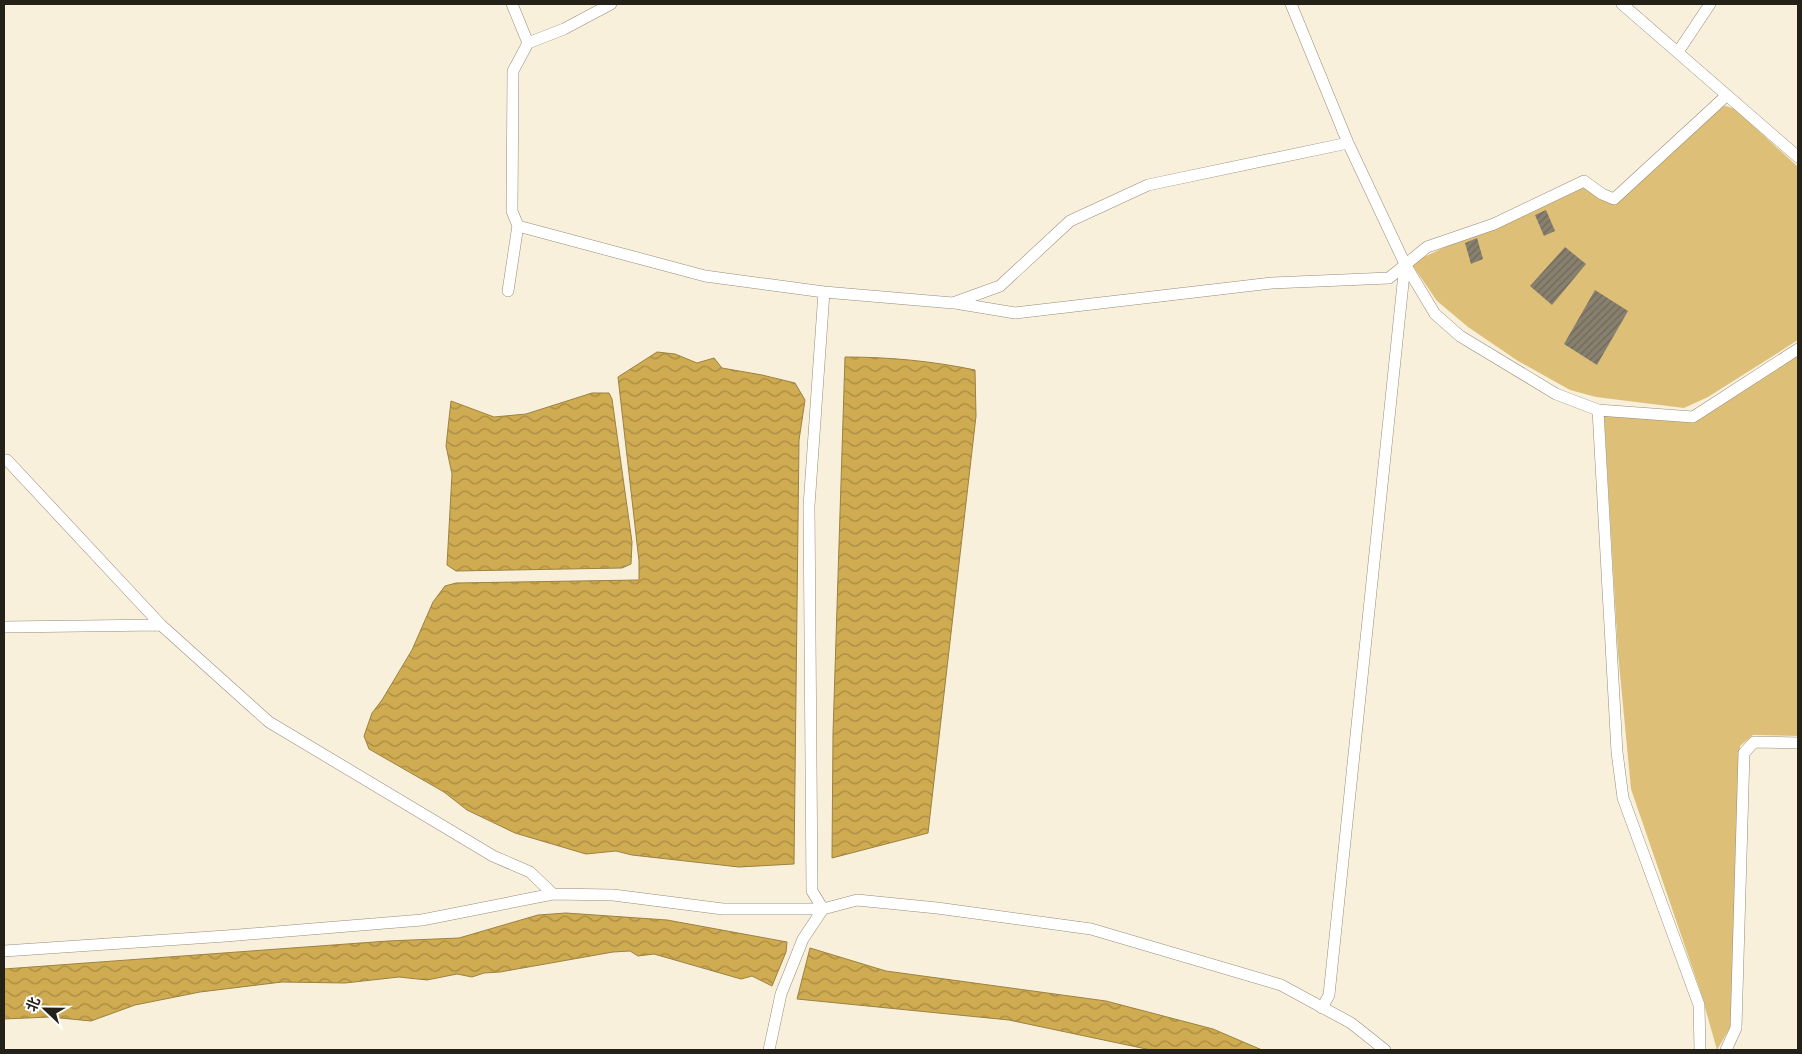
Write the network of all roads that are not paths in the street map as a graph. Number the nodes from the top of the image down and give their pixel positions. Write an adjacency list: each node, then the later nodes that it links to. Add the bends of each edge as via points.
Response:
1 (512, 4): 6 (street)
2 (611, 4): 6 (street, via 564,30)
3 (1291, 4): 9 (street)
4 (1622, 4): 7 (street)
5 (1710, 4): 7 (street)
6 (528, 43): 11 (street, via 513,71 512,211)
7 (1678, 52): 8 (street)
8 (1728, 95): 10 (street); 12 (street, via 1614,199 1584,180 1494,224 1427,247)
9 (1348, 143): 12 (street); 15 (street, via 1148,185 1070,221 1000,286)
10 (1798, 157)
11 (518, 225): 13 (street); 14 (street, via 705,276)
12 (1405, 264): 15 (street, via 1389,278 1272,283 1015,313); 17 (street, via 1435,314 1460,336 1556,394); 25 (street, via 1328,995)
13 (508, 291)
14 (824, 292): 15 (street); 23 (street, via 809,506 812,891)
15 (953, 303)
16 (1798, 349): 17 (street, via 1693,417)
17 (1598, 410): 28 (street, via 1617,752 1623,798 1700,1004)
18 (7, 460): 19 (street)
19 (161, 625): 20 (street); 22 (street, via 269,722 493,856 530,872)
20 (4, 627)
21 (1798, 743): 29 (street, via 1754,742 1744,753 1736,1028)
22 (553, 894): 23 (street, via 612,895 723,909); 24 (street, via 422,920)
23 (823, 908): 25 (street, via 857,900 1091,929 1280,985); 26 (street, via 804,939 780,994)
24 (4, 951)
25 (1322, 1008): 27 (street, via 1351,1023)
26 (769, 1050)
27 (1385, 1050)
28 (1700, 1050)
29 (1726, 1050)

